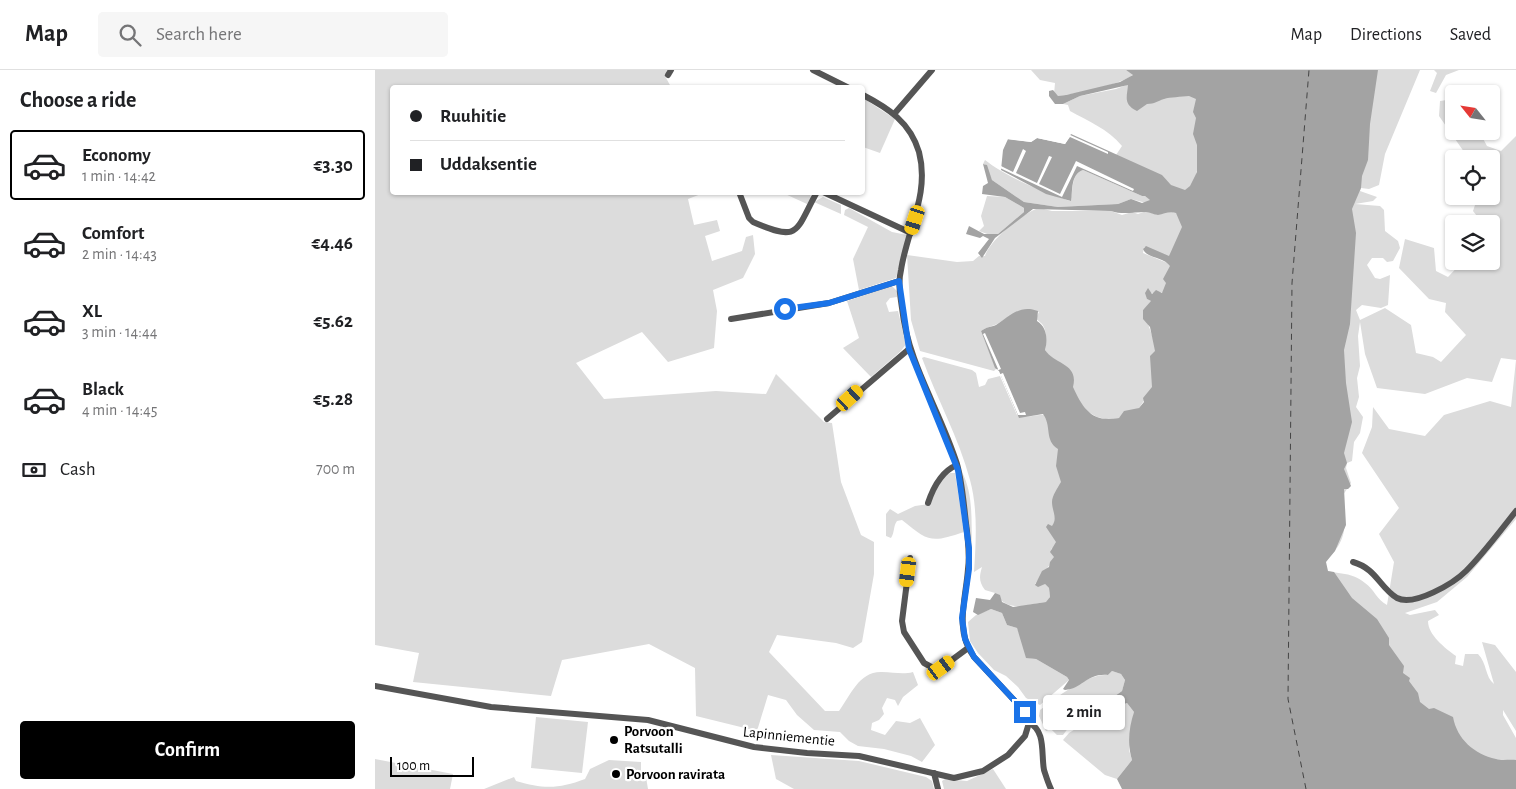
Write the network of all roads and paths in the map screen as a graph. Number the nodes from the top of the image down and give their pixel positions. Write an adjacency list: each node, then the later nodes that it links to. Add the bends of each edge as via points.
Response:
1 (813, 70): 3 (street)
2 (933, 70): 5 (street)
3 (843, 85)
4 (865, 96): 5 (street)
5 (895, 114): 9 (street, via 916,143 921,161 922,191)
6 (740, 195): 7 (street, via 753,222 785,234 800,226)
7 (816, 195)
8 (829, 195): 9 (street)
9 (911, 233): 10 (street)
10 (899, 281): 11 (street, via 829,303); 12 (street)
11 (731, 319)
12 (909, 349): 13 (street); 14 (street)
13 (827, 419)
14 (957, 464): 15 (street, via 939,480); 19 (street, via 969,548 962,624)
15 (928, 502)
16 (1516, 511): 18 (street, via 1466,571 1415,600 1397,598 1370,569)
17 (910, 558): 19 (street, via 902,621 905,634 924,664 941,668)
18 (1353, 562)
19 (969, 648): 21 (street, via 1018,703)
20 (375, 686): 22 (street, Lapinniementie, via 491,707 648,720 767,750 859,756)
21 (1029, 723): 22 (street, Lapinniementie, via 1017,747 983,771 954,778); 24 (street, via 1039,733 1044,771)
22 (934, 773): 23 (street)
23 (938, 789)
24 (1051, 789)

